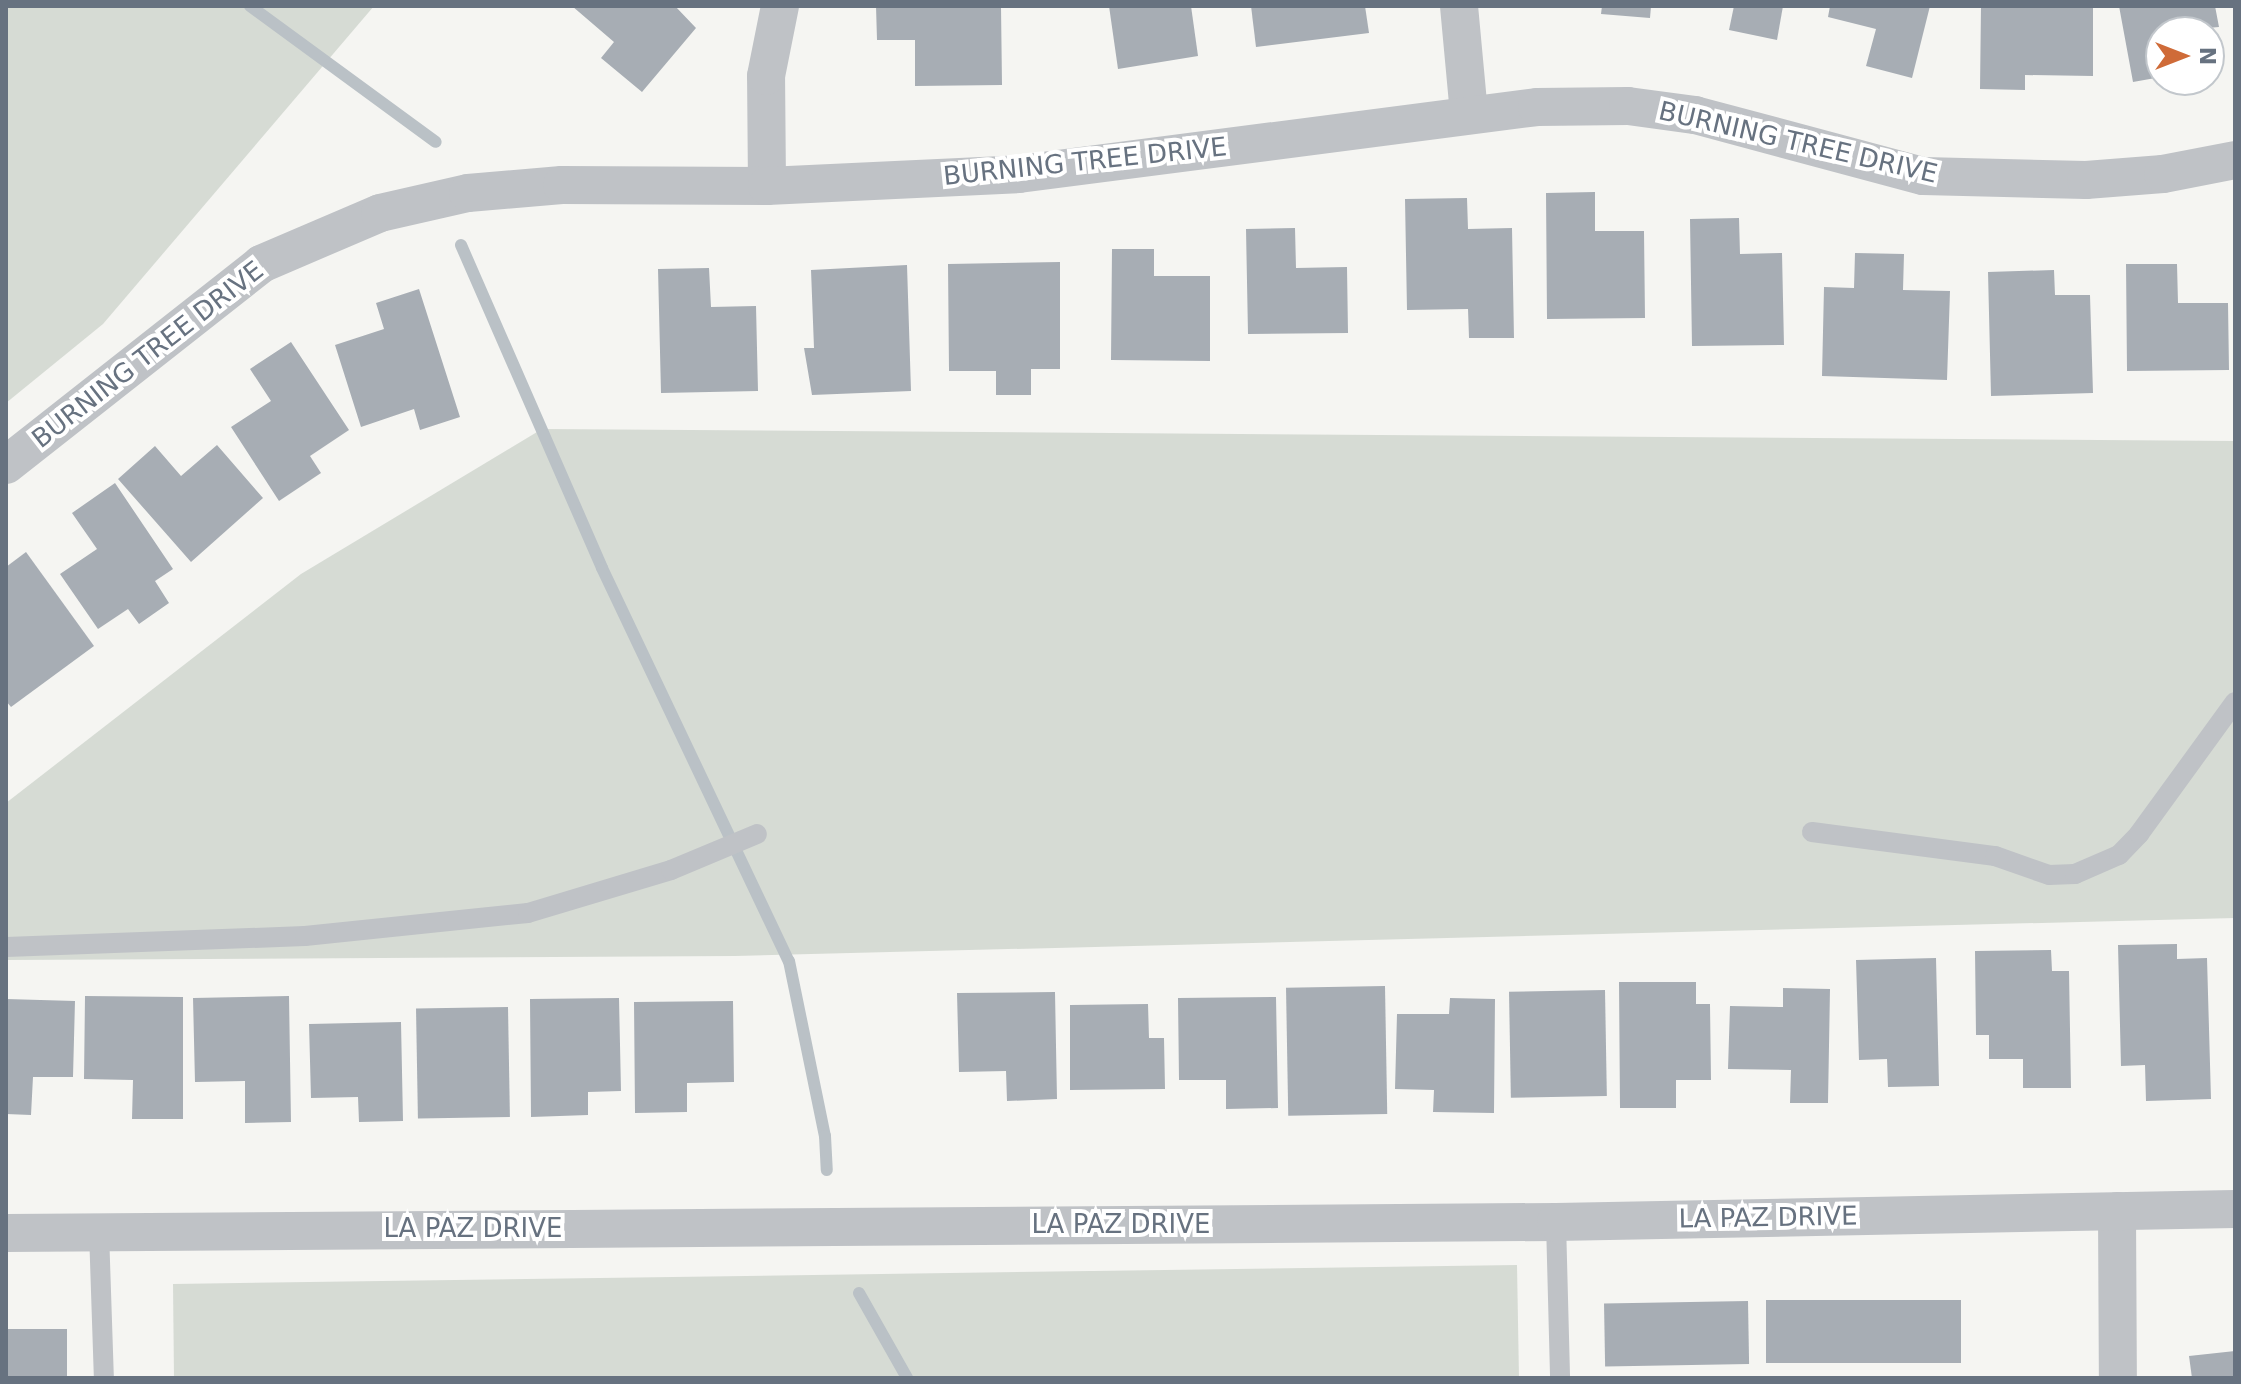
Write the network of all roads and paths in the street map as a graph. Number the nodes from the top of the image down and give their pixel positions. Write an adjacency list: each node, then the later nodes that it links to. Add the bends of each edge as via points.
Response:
1 (780, 6): 5 (street, via 766,76)
2 (1459, 6): 3 (street)
3 (1469, 114): 4 (street, BURNING TREE DRIVE, via 1537,107 1641,108 1695,115 1923,176 1994,180 2163,174); 5 (street, BURNING TREE DRIVE, via 1033,173)
4 (2235, 160)
5 (767, 186): 6 (street, BURNING TREE DRIVE, via 562,185 468,193 380,213 261,264)
6 (6, 465)
7 (2235, 702): 8 (lane, via 2139,834 2119,855 2075,874 2049,875 1995,856)
8 (1812, 832)
9 (757, 834): 10 (lane, via 671,870 528,913 305,936)
10 (6, 947)
11 (2235, 1209): 12 (street, LA PAZ DRIVE)
12 (2117, 1211): 13 (street, LA PAZ DRIVE); 18 (street)
13 (1556, 1222): 14 (street, LA PAZ DRIVE); 17 (lane)
14 (99, 1231): 15 (street, LA PAZ DRIVE); 16 (lane)
15 (6, 1233)
16 (104, 1378)
17 (1560, 1378)
18 (2118, 1378)

